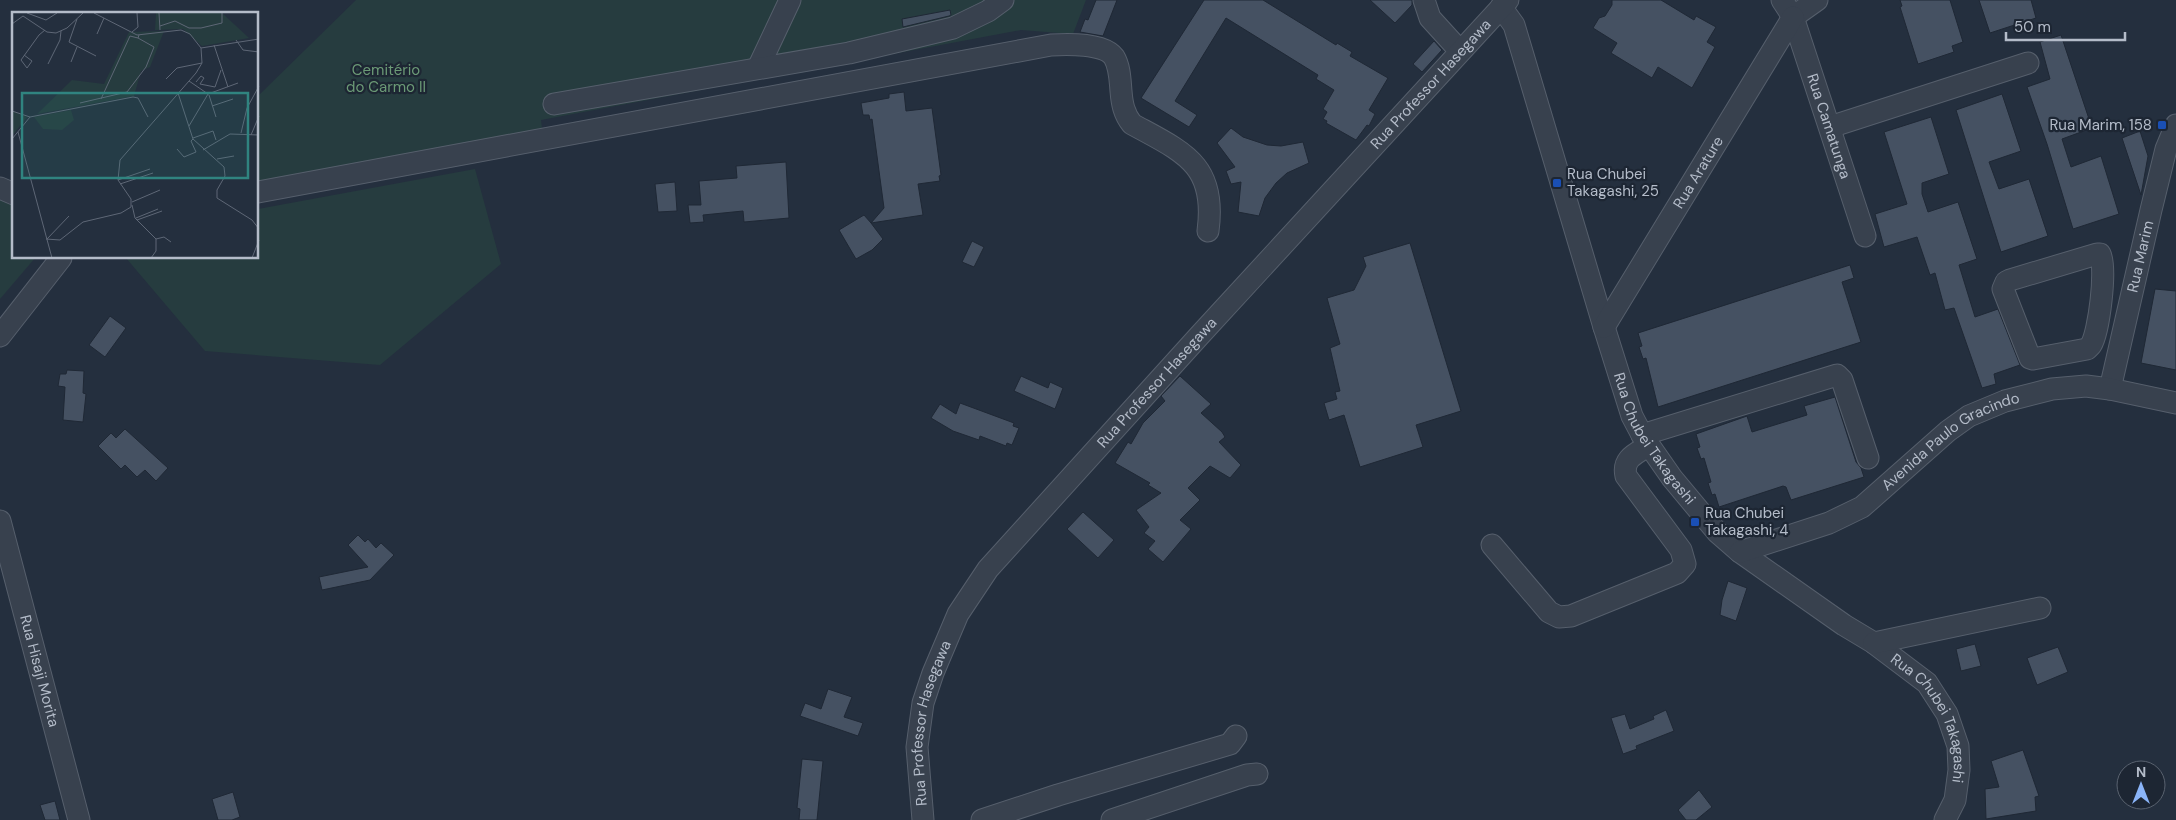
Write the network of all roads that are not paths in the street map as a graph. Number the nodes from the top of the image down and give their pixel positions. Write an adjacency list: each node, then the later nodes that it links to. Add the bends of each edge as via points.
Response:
1 (790, 0): 9 (street)
2 (1003, 0): 9 (street, via 953,28 848,53)
3 (1424, 0): 7 (street, via 1430,18)
4 (1817, 0): 6 (street)
5 (1504, 4): 7 (street, Rua Professor Hasegawa); 21 (street, Rua Chubei Takagashi, via 1514,25)
6 (1788, 9): 12 (street, Rua Camatunga); 21 (street, Rua Arature)
7 (1460, 51): 35 (street, Rua Professor Hasegawa, via 988,568 958,614 923,703 917,747)
8 (2028, 63): 12 (street)
9 (758, 68): 10 (street)
10 (554, 104)
11 (2176, 125): 20 (street, Rua Marim, via 2166,149)
12 (1830, 127): 17 (street, Rua Camatunga)
13 (0, 188): 15 (street)
14 (259, 192): 16 (street, via 1050,45 1078,44 1107,51 1113,56 1127,118 1132,124 1183,152 1199,171 1206,184 1209,202)
15 (12, 193)
16 (1208, 231)
17 (1865, 236)
18 (60, 259): 22 (street)
19 (2102, 296): 19 (street, via 2100,254 2010,280 2003,289 2029,357 2033,359 2090,348); 20 (street)
20 (2132, 298): 23 (street, Rua Marim)
21 (1604, 327): 25 (street, Rua Chubei Takagashi, via 1632,416)
22 (0, 336)
23 (2110, 388): 24 (street, Avenida Paulo Gracindo); 29 (street, Avenida Paulo Gracindo, via 2052,389 2005,401 1969,416 1862,506 1829,523)
24 (2176, 403)
25 (1645, 440): 26 (street, via 1837,375 1842,380); 28 (street, via 1628,458 1624,469 1681,550 1685,564 1677,573 1571,616 1560,617 1549,612); 29 (street, Rua Chubei Takagashi, via 1717,532)
26 (1868, 458)
27 (0, 521): 34 (street, Rua Hisaji Morita)
28 (1492, 545)
29 (1740, 552): 31 (street, Rua Chubei Takagashi)
30 (2040, 608): 31 (street)
31 (1874, 644): 38 (street, Rua Chubei Takagashi, via 1927,683 1947,714 1958,746 1959,770 1955,800)
32 (1236, 736): 36 (street, via 1230,744)
33 (1257, 774): 37 (street)
34 (78, 820)
35 (924, 820)
36 (982, 820)
37 (1112, 820)
38 (1945, 820)

